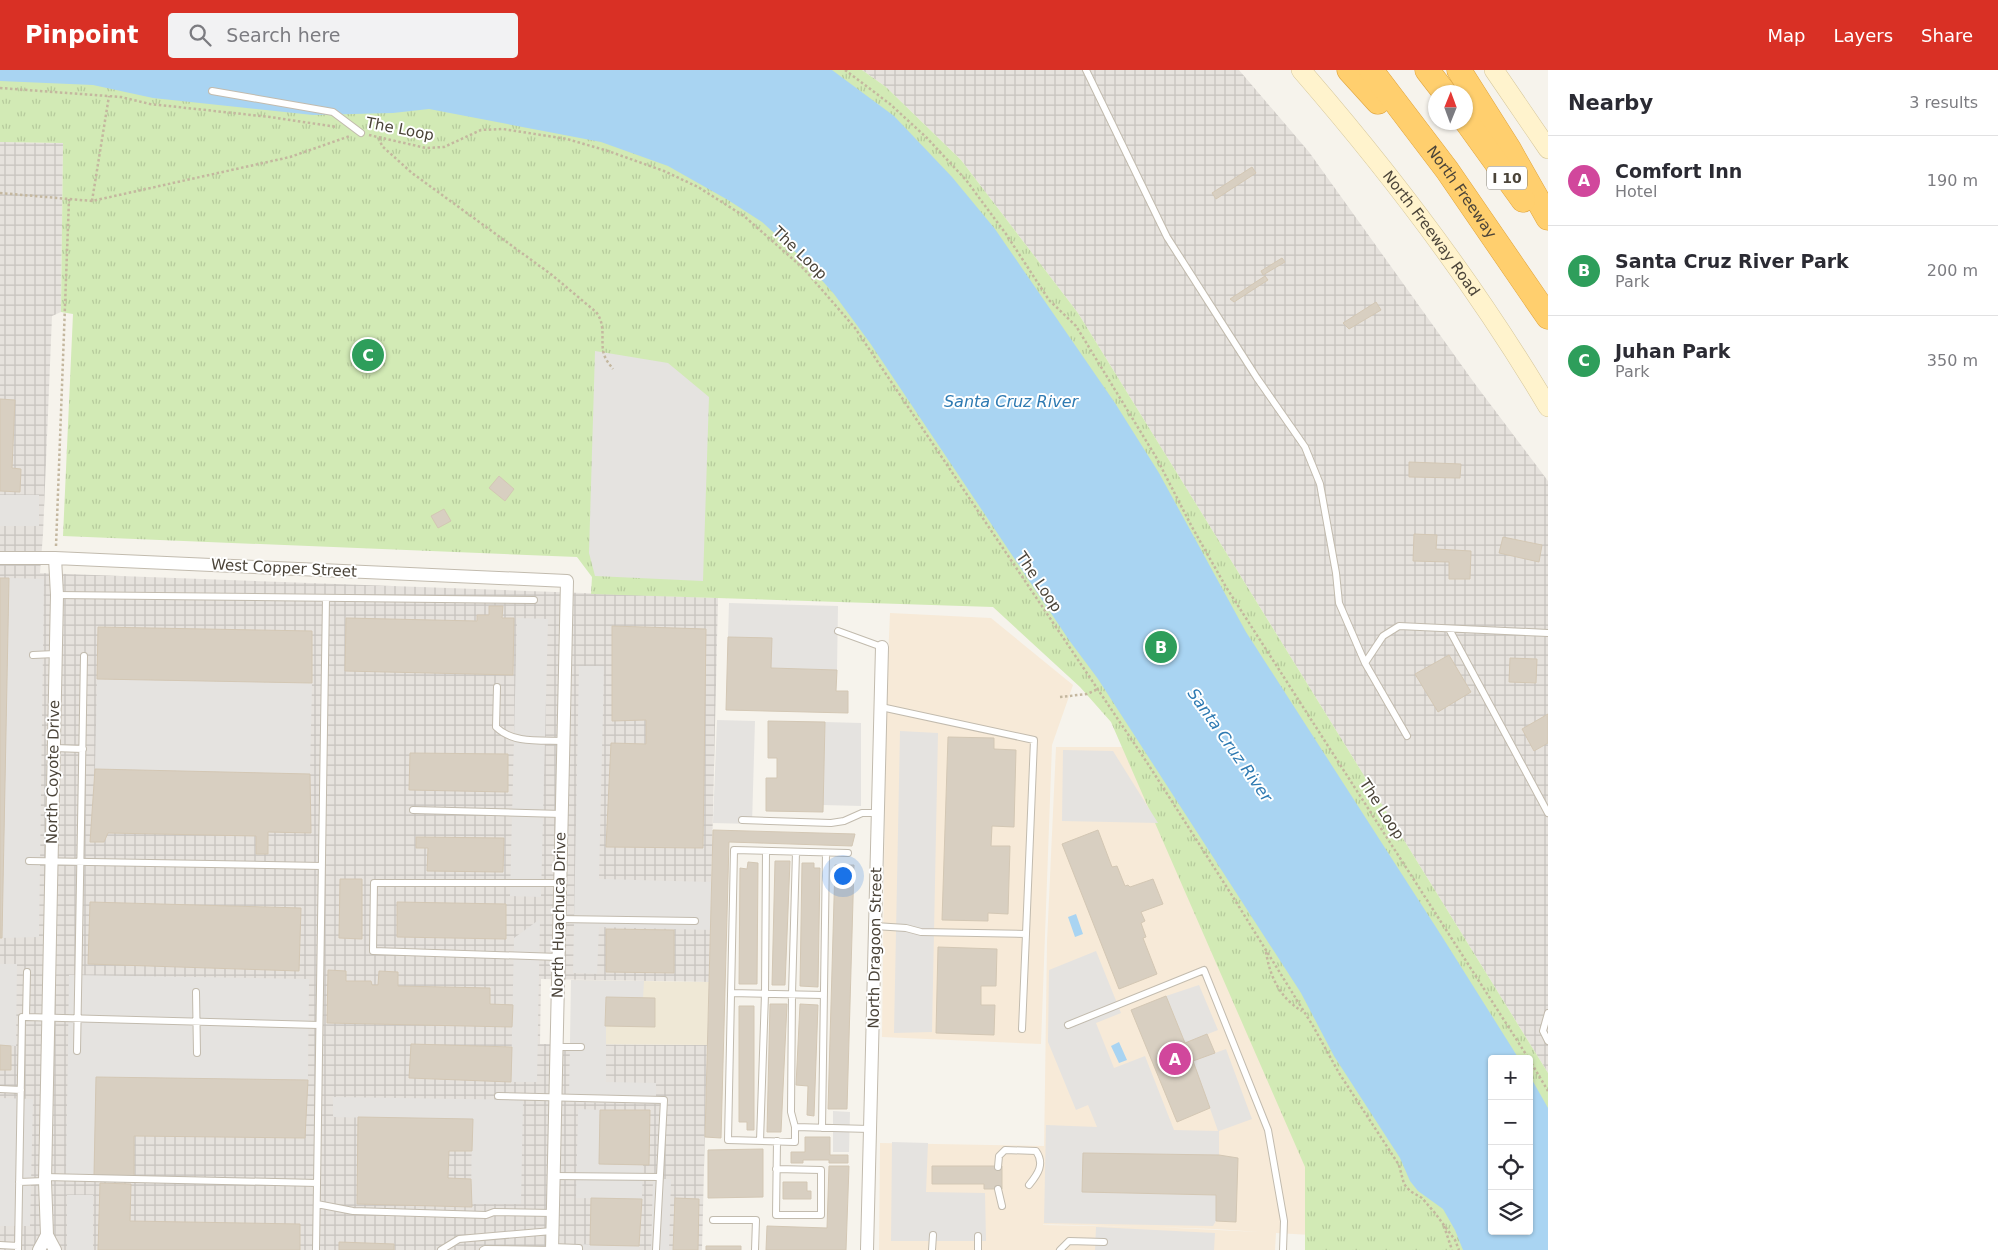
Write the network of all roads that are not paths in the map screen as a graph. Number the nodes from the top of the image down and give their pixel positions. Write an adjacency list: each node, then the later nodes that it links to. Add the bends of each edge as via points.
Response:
1 (1086, 70): 31 (lane, via 1167,237 1305,447 1320,484 1339,603)
2 (1301, 70): 17 (main road, North Freeway Road, via 1394,182 1438,242 1490,315)
3 (1348, 70): 14 (highway)
4 (1371, 70): 14 (highway, North Freeway / I 10, via 1447,170)
5 (1426, 70): 8 (highway)
6 (1459, 70): 13 (highway)
7 (1494, 70): 12 (main road)
8 (1438, 85)
9 (212, 91): 11 (lane, via 333,112)
10 (1473, 130): 15 (highway, I 10)
11 (361, 133)
12 (1548, 149)
13 (1548, 218)
14 (1481, 221): 16 (highway, North Freeway / I 10)
15 (1548, 234)
16 (1548, 317)
17 (1548, 407)
18 (0, 558): 19 (street, West Copper Street)
19 (55, 558): 20 (street, West Copper Street); 21 (street, North Coyote Drive)
20 (567, 581): 35 (street, North Huachuca Drive)
21 (57, 595): 22 (lane); 28 (street, North Coyote Drive)
22 (326, 598): 23 (lane); 50 (lane)
23 (534, 600)
24 (1449, 628): 26 (lane); 31 (lane, via 1399,626 1383,636); 40 (lane)
25 (838, 631): 27 (lane)
26 (1548, 633)
27 (882, 647): 33 (street, North Dragoon Street)
28 (55, 654): 29 (lane); 36 (street, North Coyote Drive)
29 (33, 655)
30 (84, 656): 37 (lane)
31 (1365, 663): 34 (lane)
32 (497, 687): 35 (lane, via 496,727 503,734 515,739)
33 (880, 707): 39 (street, North Dragoon Street); 55 (lane, via 1034,740)
34 (1407, 736)
35 (564, 741): 41 (street, North Huachuca Drive)
36 (54, 748): 37 (lane); 47 (street, North Coyote Drive)
37 (83, 748): 49 (lane)
38 (413, 810): 41 (lane)
39 (878, 813): 42 (lane, via 862,813 831,823); 54 (street, North Dragoon Street)
40 (1548, 813)
41 (562, 814): 51 (street, North Huachuca Drive)
42 (742, 820)
43 (766, 851): 44 (lane); 59 (lane, via 734,850); 60 (lane)
44 (796, 852): 45 (lane); 61 (lane)
45 (826, 852): 46 (lane); 62 (lane)
46 (848, 853)
47 (51, 860): 48 (lane); 49 (lane); 65 (street, North Coyote Drive)
48 (29, 861)
49 (81, 862): 50 (lane); 66 (lane)
50 (322, 866): 68 (lane)
51 (560, 883): 52 (street, North Huachuca Drive); 56 (lane, via 374,883 373,951)
52 (559, 919): 53 (lane); 56 (street, North Huachuca Drive)
53 (695, 921)
54 (875, 926): 55 (lane, via 921,932); 82 (street, North Dragoon Street)
55 (1026, 934): 70 (lane)
56 (558, 957): 72 (street, North Huachuca Drive)
57 (27, 972): 65 (lane, via 26,1017)
58 (196, 992): 67 (lane)
59 (731, 993): 60 (lane); 83 (lane, via 728,1140)
60 (765, 994): 61 (lane); 83 (lane)
61 (792, 994): 62 (lane); 80 (lane, via 791,1112)
62 (824, 994): 81 (lane)
63 (1548, 1013): 71 (lane, via 1543,1031)
64 (22, 1017): 77 (lane)
65 (48, 1018): 66 (lane); 89 (street, North Coyote Drive)
66 (77, 1019): 67 (lane); 74 (lane)
67 (197, 1022): 68 (lane); 75 (lane)
68 (319, 1025): 91 (lane)
69 (1068, 1025): 118 (lane, via 1204,970 1268,1130 1284,1221)
70 (1022, 1029)
71 (1548, 1041)
72 (556, 1047): 73 (lane); 79 (street, North Huachuca Drive)
73 (581, 1047)
74 (77, 1051)
75 (197, 1053)
76 (0, 1089): 77 (lane)
77 (21, 1090): 90 (lane)
78 (498, 1096): 79 (lane)
79 (555, 1098): 87 (street, North Huachuca Drive); 88 (lane, via 664,1100)
80 (795, 1127): 81 (lane); 84 (lane, via 795,1142)
81 (822, 1128): 82 (lane)
82 (870, 1129): 114 (street, North Dragoon Street)
83 (760, 1141): 84 (lane)
84 (777, 1141): 86 (lane)
85 (998, 1166): 92 (lane, via 999,1156 1005,1150 1036,1151 1040,1158 1040,1171)
86 (776, 1170): 86 (lane, via 776,1215 821,1215 821,1170)
87 (554, 1176): 88 (lane); 96 (street, North Huachuca Drive)
88 (659, 1177): 112 (lane)
89 (45, 1179): 90 (lane); 91 (lane); 99 (street, North Coyote Drive)
90 (19, 1182): 104 (lane)
91 (317, 1183): 94 (lane)
92 (1029, 1185)
93 (998, 1189): 95 (lane)
94 (317, 1204): 96 (lane, via 353,1212); 108 (lane)
95 (1002, 1206)
96 (553, 1213): 98 (street, North Huachuca Drive)
97 (713, 1220): 113 (lane, via 756,1220)
98 (552, 1231): 105 (street, North Huachuca Drive); 109 (lane, via 458,1239)
99 (47, 1235): 106 (street); 107 (street, North Coyote Drive)
100 (933, 1235): 115 (lane)
101 (978, 1236): 116 (lane)
102 (1104, 1242): 117 (lane, via 1069,1241)
103 (0, 1245): 104 (lane)
104 (18, 1248)
105 (552, 1249): 110 (lane); 111 (lane)
106 (39, 1250)
107 (55, 1250)
108 (316, 1250)
109 (441, 1250)
110 (483, 1250)
111 (579, 1250)
112 (656, 1250)
113 (755, 1250)
114 (867, 1250)
115 (932, 1250)
116 (978, 1250)
117 (1060, 1250)
118 (1283, 1250)

